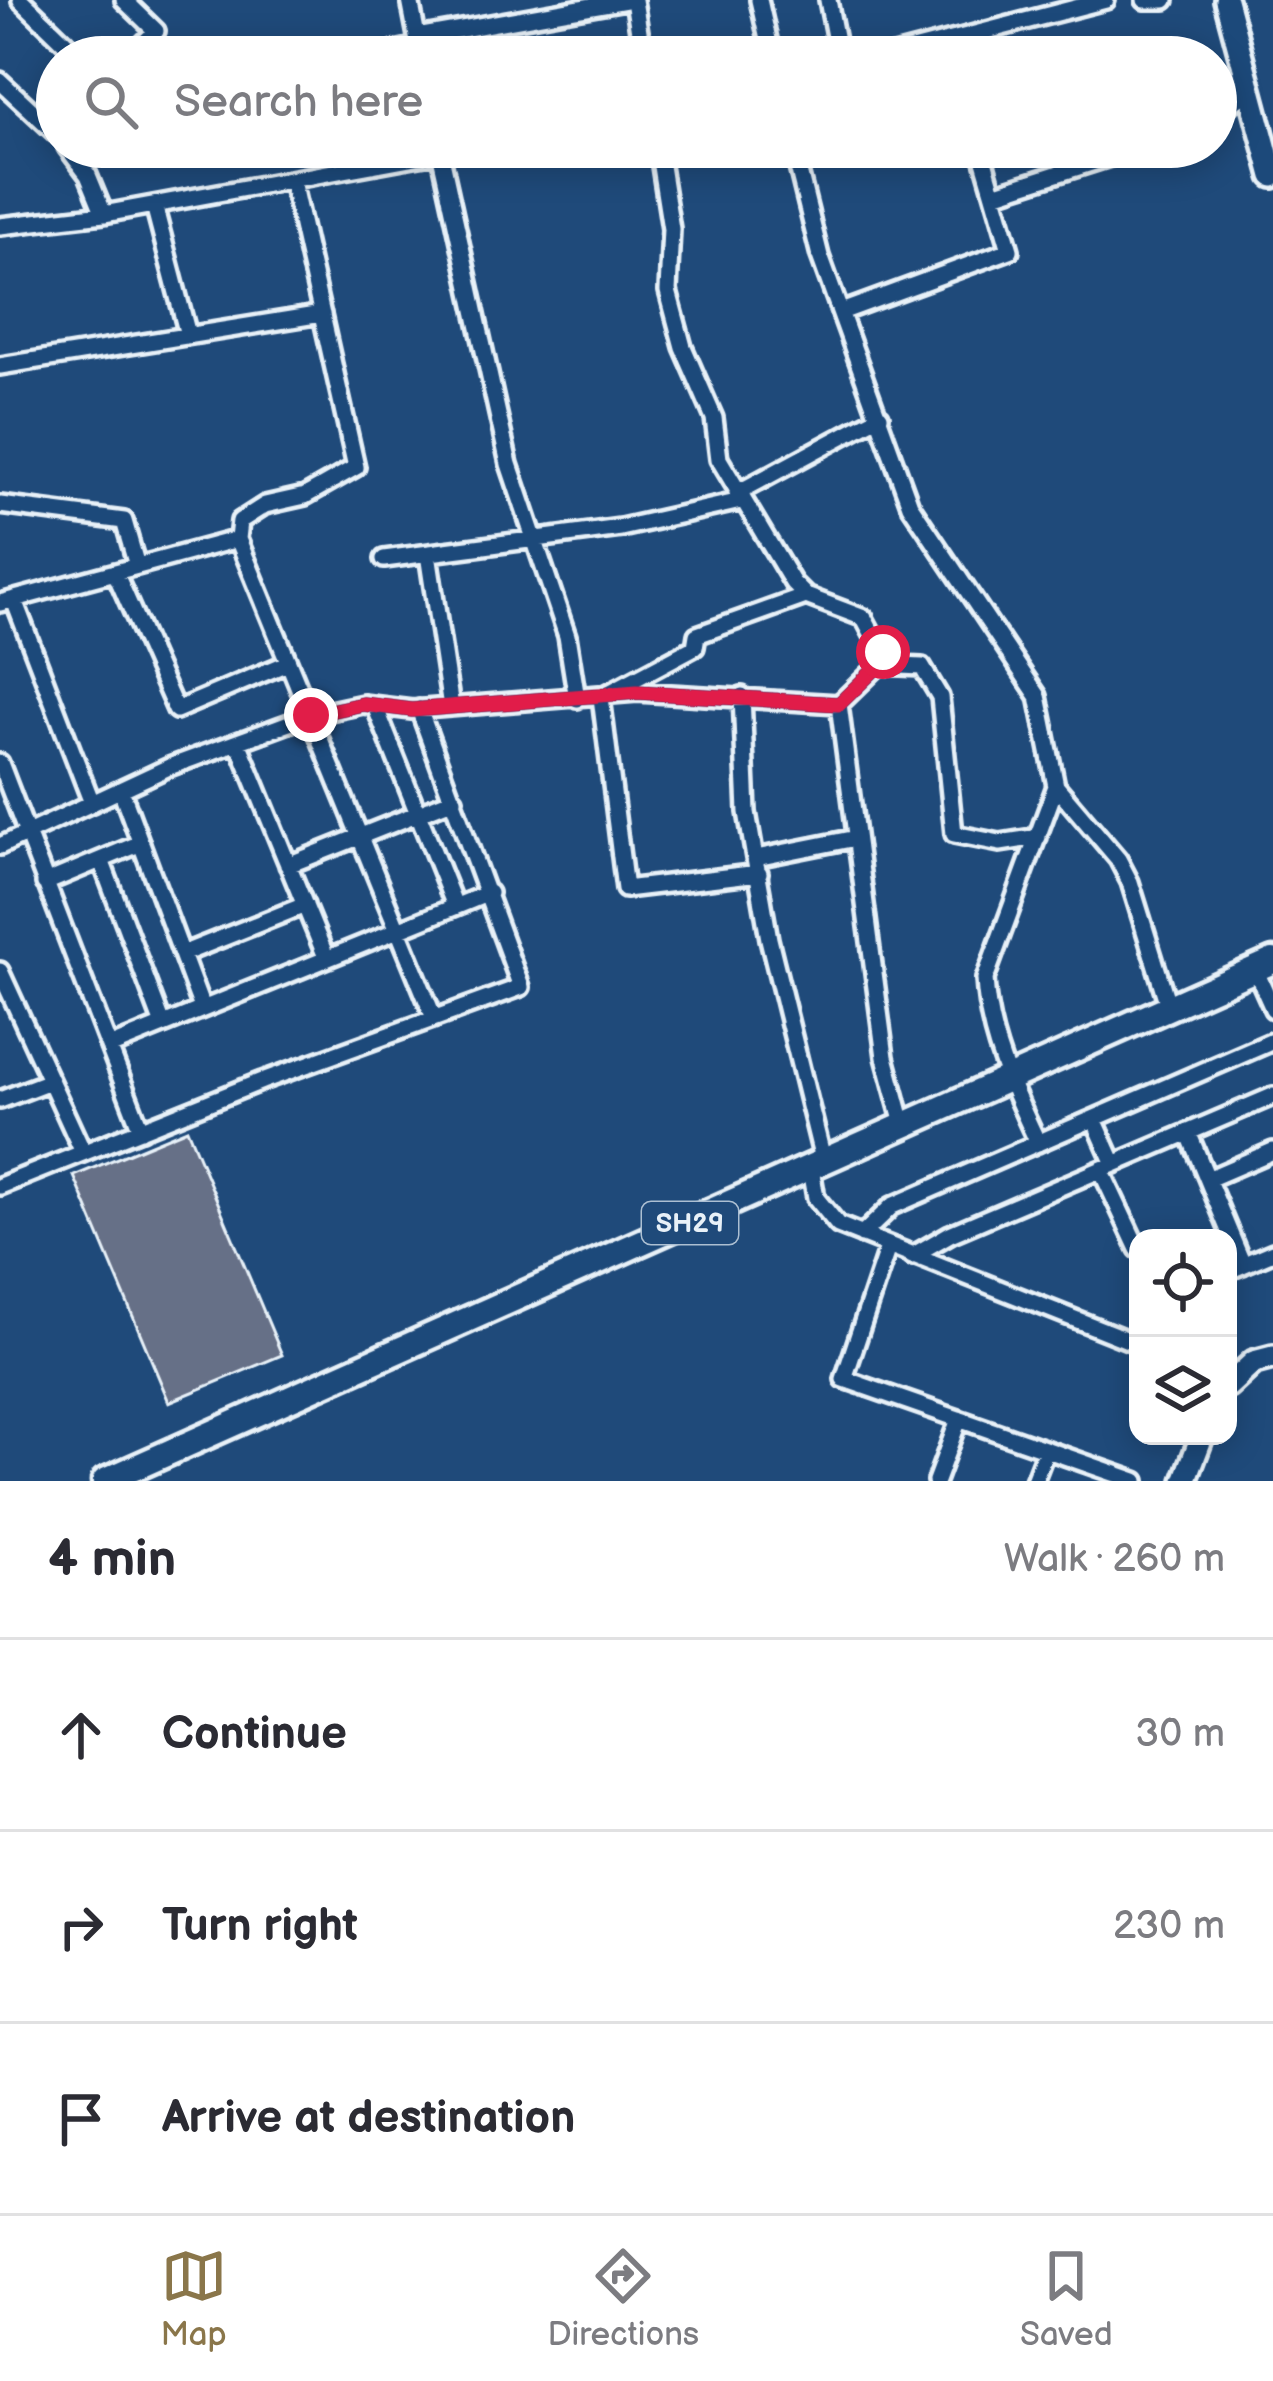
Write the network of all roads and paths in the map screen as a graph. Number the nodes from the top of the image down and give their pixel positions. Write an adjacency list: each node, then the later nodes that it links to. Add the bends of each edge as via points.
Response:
1 (21, 0): 12 (street)
2 (124, 0): 13 (street, via 156,31)
3 (410, 0): 14 (street)
4 (630, 0): 15 (street); 16 (street)
5 (760, 0): 17 (street)
6 (829, 0): 18 (street)
7 (1106, 0): 11 (street)
8 (1144, 0): 9 (street)
9 (1165, 0)
10 (1226, 0): 20 (street)
11 (1034, 8): 19 (street)
12 (58, 36)
13 (151, 36)
14 (417, 36)
15 (468, 36)
16 (638, 36)
17 (768, 36)
18 (835, 36)
19 (978, 36)
20 (1235, 36)
21 (1237, 44): 23 (street)
22 (0, 81): 25 (street)
23 (1249, 92): 24 (street); 33 (street)
24 (1237, 100)
25 (36, 114)
26 (83, 168): 37 (street)
27 (354, 168): 34 (street)
28 (444, 168): 47 (street, via 509,464)
29 (661, 168): 44 (street, via 671,229 668,291 714,418 719,459)
30 (799, 168): 39 (street)
31 (986, 168): 35 (street)
32 (1076, 168): 35 (street)
33 (1273, 176)
34 (292, 181): 36 (street); 40 (street)
35 (994, 194): 39 (street, via 1010,250)
36 (154, 205): 37 (street); 41 (street)
37 (104, 214): 38 (street)
38 (0, 226)
39 (841, 312): 43 (street)
40 (322, 314): 41 (street); 46 (street, via 356,467 304,496 265,505 240,521)
41 (188, 335): 42 (street)
42 (0, 366)
43 (880, 416): 44 (street); 66 (street, via 922,528 1038,696)
44 (739, 497): 47 (street); 52 (street)
45 (0, 505): 50 (street, via 124,521)
46 (238, 539): 50 (street); 54 (street)
47 (537, 541): 48 (street); 58 (street)
48 (428, 554): 49 (street); 61 (street)
49 (384, 559)
50 (137, 566): 51 (street)
51 (116, 572): 53 (street); 54 (street, via 176,710)
52 (806, 596): 55 (street, via 863,618 883,652); 57 (street, via 697,635 683,657)
53 (7, 602): 69 (street)
54 (287, 663): 63 (street)
55 (879, 665): 59 (street); 73 (street, via 922,667 940,698 954,834 1000,843)
56 (742, 696): 57 (street); 59 (street); 79 (street)
57 (602, 697): 58 (street); 79 (street, via 625,890)
58 (578, 699): 61 (street)
59 (839, 704): 74 (street)
60 (375, 706): 62 (street); 63 (street); 70 (street)
61 (451, 707): 62 (street)
62 (419, 710): 68 (street)
63 (311, 715): 64 (street); 72 (street)
64 (238, 742): 67 (street); 78 (street)
65 (0, 763): 71 (street)
66 (1056, 786): 73 (street); 90 (street, via 1130,882)
67 (121, 790): 69 (street); 75 (street)
68 (454, 799): 70 (street); 81 (street)
69 (92, 803): 71 (street)
70 (418, 813): 72 (street); 83 (street)
71 (26, 834): 76 (street); 80 (street)
72 (360, 835): 78 (street); 84 (street)
73 (1038, 837): 97 (street, via 985,979)
74 (856, 838): 79 (street); 101 (street, via 885,1057)
75 (141, 843): 77 (street); 85 (street)
76 (0, 846)
77 (100, 860): 80 (street); 93 (street)
78 (288, 865): 82 (street)
79 (758, 865): 107 (street)
80 (45, 884): 95 (street)
81 (490, 892): 83 (street); 92 (street, via 521,987)
82 (305, 905): 85 (street); 86 (street)
83 (455, 906): 84 (street)
84 (398, 927): 86 (street); 92 (street)
85 (182, 954): 89 (street)
86 (326, 957): 89 (street)
87 (1264, 965): 90 (main road, SH29); 91 (street)
88 (0, 971): 96 (street)
89 (202, 1008): 93 (street)
90 (1169, 1008): 97 (main road, SH29)
91 (1273, 1009)
92 (434, 1018): 102 (street)
93 (163, 1025): 95 (street)
94 (1273, 1041): 100 (street)
95 (109, 1047): 102 (street)
96 (50, 1081): 99 (street); 106 (street)
97 (1009, 1081): 101 (main road, SH29); 104 (street)
98 (1273, 1096): 103 (street)
99 (0, 1100)
100 (1094, 1119): 104 (street); 108 (street)
101 (904, 1128): 107 (main road, SH29)
102 (141, 1130): 106 (street)
103 (1188, 1132): 108 (street); 109 (street)
104 (1038, 1143): 113 (street, via 892,1207)
105 (1273, 1151): 109 (street)
106 (83, 1152): 110 (street)
107 (818, 1166): 113 (street, via 816,1198 838,1225); 124 (main road, SH29)
108 (1107, 1167): 111 (street); 116 (street)
109 (1208, 1179): 112 (street)
110 (0, 1186)
111 (1130, 1229)
112 (1224, 1229)
113 (862, 1235): 114 (street)
114 (888, 1246): 116 (street); 121 (street, via 844,1379)
115 (1273, 1252): 117 (street)
116 (912, 1256): 118 (street)
117 (1237, 1268)
118 (1129, 1340)
119 (1273, 1357): 120 (street)
120 (1237, 1378)
121 (958, 1419): 123 (street); 125 (street)
122 (1199, 1445): 128 (street)
123 (1046, 1450): 126 (street); 127 (street)
124 (105, 1481)
125 (936, 1481)
126 (1034, 1481)
127 (1136, 1481)
128 (1185, 1481)

